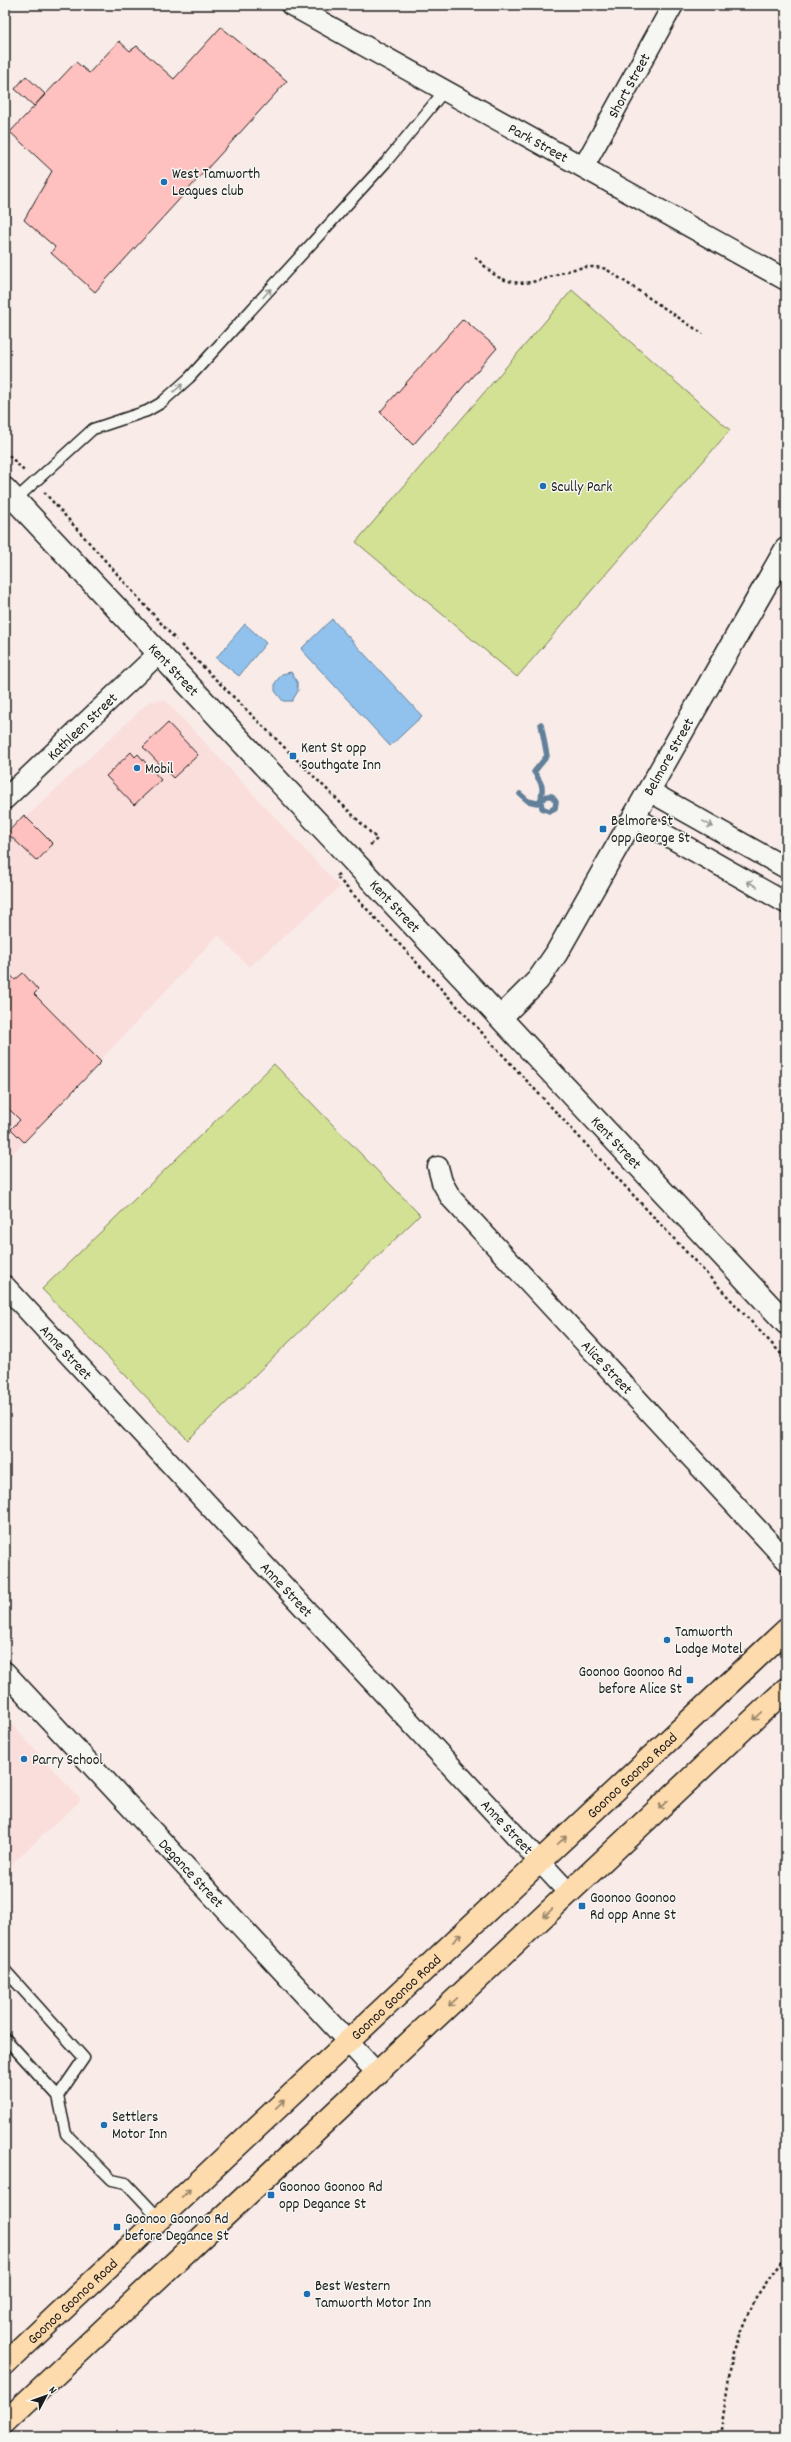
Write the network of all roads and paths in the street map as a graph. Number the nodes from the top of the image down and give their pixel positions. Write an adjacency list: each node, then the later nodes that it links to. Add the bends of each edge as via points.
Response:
1 (673, 5): 4 (street, Short Street)
2 (301, 8): 3 (street, Park Street)
3 (445, 90): 4 (street, Park Street); 9 (lane, one-way to 3, via 93,429 146,411 161,403 189,378 356,195)
4 (584, 166): 6 (street, Park Street)
5 (475, 257): 7 (path, via 497,276 520,283 532,284 580,267 594,266 606,269)
6 (786, 280)
7 (704, 334)
8 (5, 451): 9 (path)
9 (35, 482): 10 (lane); 16 (path, via 179,644 377,839)
10 (10, 494): 12 (street, Kent Street)
11 (786, 549): 13 (street, Belmore Street)
12 (160, 654): 14 (street, Kathleen Street); 16 (street, Kent Street)
13 (649, 791): 15 (street, Belmore Street); 17 (street, one-way to 17)
14 (5, 799)
15 (634, 817): 19 (street, one-way to 15); 20 (street, Belmore Street, via 548,968)
16 (353, 861): 20 (street, Kent Street)
17 (786, 868)
18 (336, 876): 24 (path)
19 (786, 903)
20 (501, 1017): 23 (street, Kent Street)
21 (438, 1167): 25 (street, Alice Street, via 442,1182 451,1198)
22 (5, 1286): 29 (street, Anne Street)
23 (786, 1323)
24 (786, 1358)
25 (786, 1560)
26 (786, 1630): 29 (main road, Goonoo Goonoo Road, one-way to 26)
27 (5, 1672): 33 (street, Degance Street)
28 (786, 1689): 30 (main road, one-way to 30)
29 (539, 1861): 30 (street, Anne Street); 33 (main road, Goonoo Goonoo Road, one-way to 29)
30 (569, 1893): 34 (main road, one-way to 34)
31 (5, 1970): 35 (lane, via 84,2058)
32 (5, 2038): 35 (lane)
33 (347, 2041): 34 (street, Degance Street); 36 (main road, Goonoo Goonoo Road, one-way to 33)
34 (377, 2073): 39 (main road)
35 (58, 2096): 36 (lane, via 66,2134 112,2180 126,2183)
36 (159, 2218): 38 (main road, Goonoo Goonoo Road)
37 (786, 2255): 40 (path, via 756,2297 733,2352)
38 (5, 2364)
39 (5, 2422)
40 (720, 2437)

